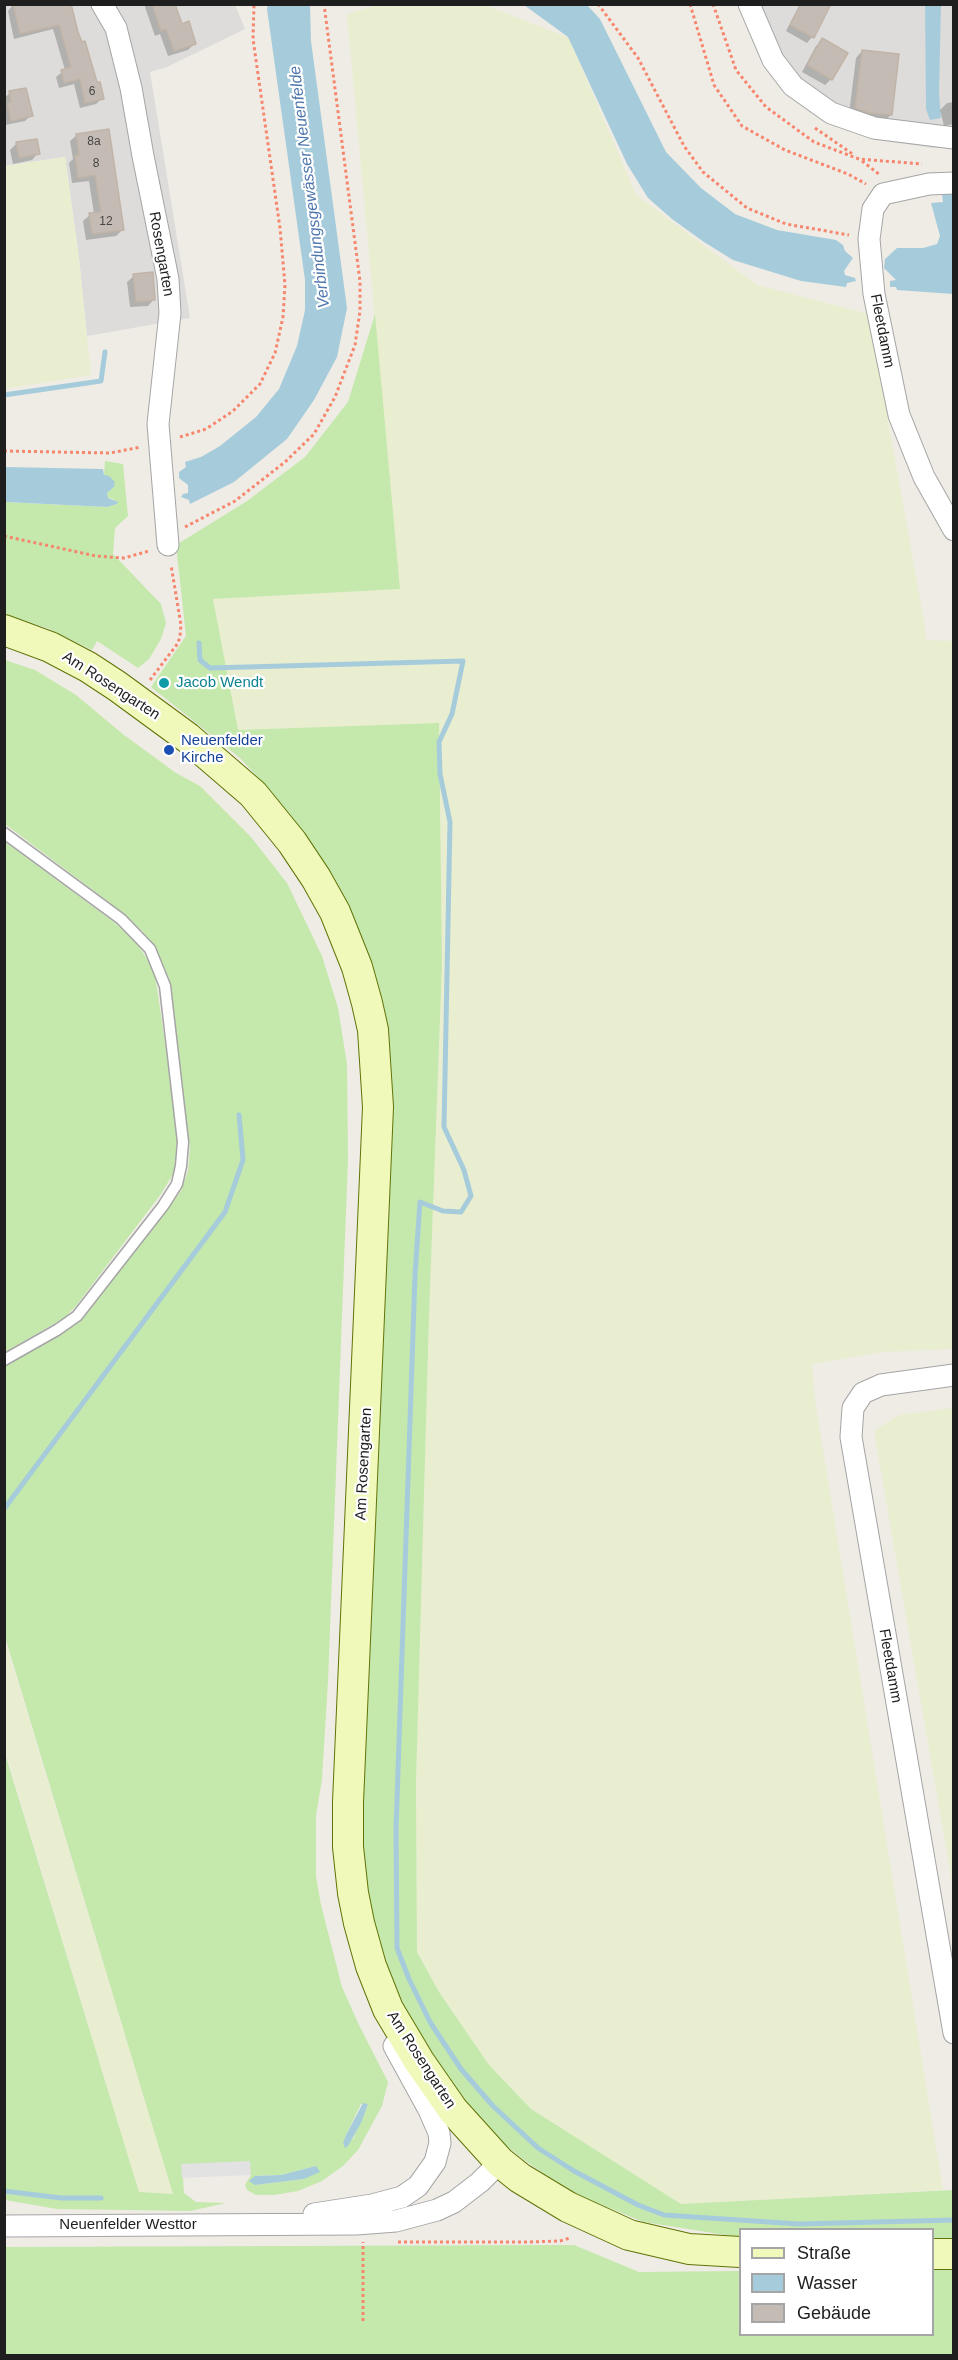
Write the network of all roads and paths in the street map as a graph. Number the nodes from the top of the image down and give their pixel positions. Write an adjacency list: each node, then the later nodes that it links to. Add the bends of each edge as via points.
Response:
1 (102, 4): 13 (street, Rosengarten, via 116,28 131,88 168,279 170,313)
2 (254, 4): 13 (path, via 253,39 280,228 285,285 283,317 274,353 260,384 233,411 206,429)
3 (324, 4): 17 (path, via 360,281 355,345 335,397 314,434 235,501)
4 (598, 4): 12 (path, via 638,58 684,146 703,172 747,208 786,224)
5 (690, 4): 11 (path, via 714,86 742,126 785,150 849,174)
6 (712, 4): 9 (path, via 736,69 766,107 814,142 860,159)
7 (749, 4): 8 (street, via 773,60 793,86 831,113 874,128)
8 (954, 138)
9 (930, 164)
10 (954, 183): 11 (street)
11 (883, 194): 12 (street, Fleetdamm, via 873,208)
12 (868, 239): 15 (street, Fleetdamm, via 874,294 899,415 919,466)
13 (155, 444): 14 (path, via 110,453); 17 (street, Rosengarten)
14 (4, 451)
15 (954, 530)
16 (4, 536): 17 (path, via 96,556 124,558)
17 (168, 540): 19 (path, via 180,636)
18 (4, 630): 19 (main road, Am Rosengarten, via 60,652)
19 (136, 699): 23 (main road, Am Rosengarten, via 229,772 292,842 342,929 357,967 373,1030 378,1117 348,1847 359,1923)
20 (4, 832): 21 (lane, via 121,919 150,949 165,986 183,1142 177,1184 77,1316)
21 (4, 1360)
22 (954, 1375): 24 (street, Fleetdamm, via 880,1385 863,1393 852,1408 851,1437)
23 (388, 2009): 25 (main road, Am Rosengarten, via 437,2089); 26 (street, Neuenfelder Westtor, via 393,2043 439,2133 440,2143 429,2173 402,2197)
24 (954, 2033)
25 (500, 2162): 26 (street, Neuenfelder Westtor, via 454,2202 416,2217 356,2224); 29 (main road, Am Rosengarten, via 568,2207 629,2235 689,2249)
26 (252, 2224): 27 (street, Neuenfelder Westtor)
27 (4, 2226)
28 (363, 2242): 32 (path)
29 (739, 2252)
30 (934, 2254): 31 (main road)
31 (954, 2254)
32 (363, 2321)

